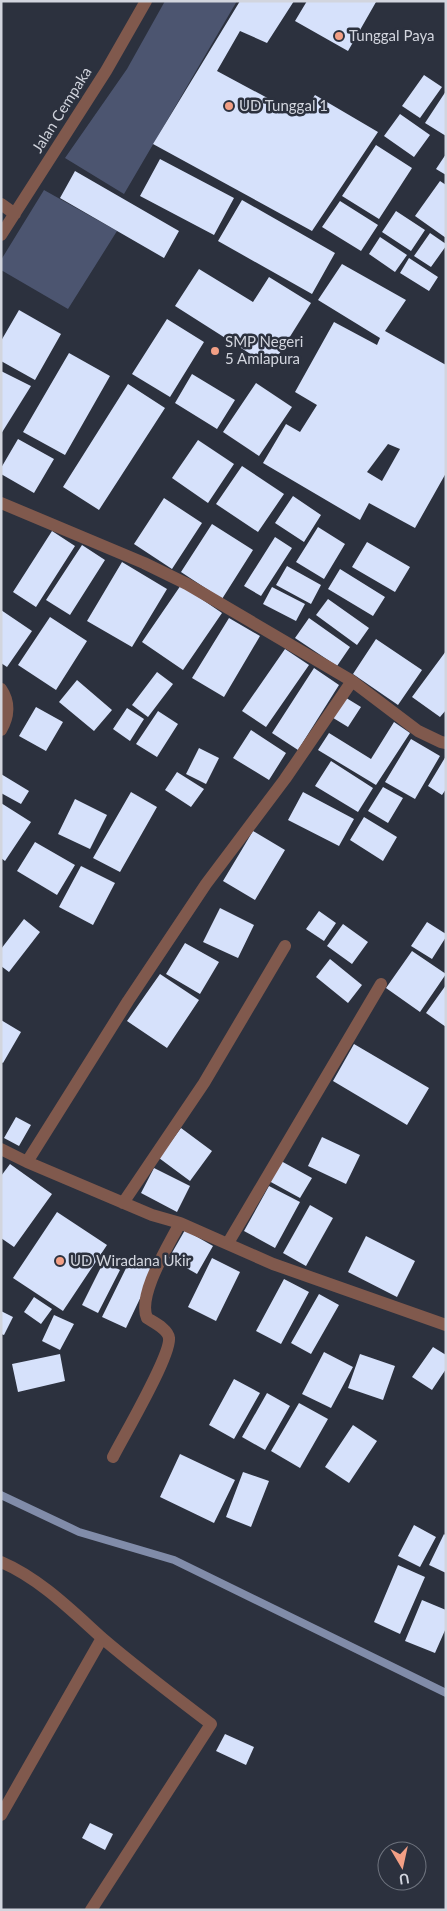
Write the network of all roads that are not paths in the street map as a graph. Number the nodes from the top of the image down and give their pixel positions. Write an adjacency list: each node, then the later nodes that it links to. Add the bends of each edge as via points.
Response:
1 (146, 1): 3 (street, Jalan Cempaka, via 106,71)
2 (1, 204): 3 (street)
3 (15, 214): 4 (street, Jalan Cempaka)
4 (1, 234)
5 (1, 503): 6 (street, via 187,584)
6 (352, 681): 9 (street, via 418,731); 13 (street, via 285,779 206,884)
7 (1, 689): 8 (street, via 6,696 8,712)
8 (1, 730)
9 (446, 742)
10 (285, 946): 14 (street, via 204,1083)
11 (381, 984): 16 (street)
12 (1, 1149): 13 (street)
13 (27, 1162): 14 (street)
14 (123, 1203): 15 (street)
15 (180, 1223): 16 (street); 18 (street, via 148,1287 144,1305 147,1318 167,1333 167,1349)
16 (228, 1243): 17 (street, via 273,1264)
17 (446, 1325)
18 (112, 1457)
19 (1, 1562): 20 (street, via 49,1592)
20 (102, 1638): 21 (street); 22 (street, via 211,1724)
21 (1, 1815)
22 (91, 1910)

